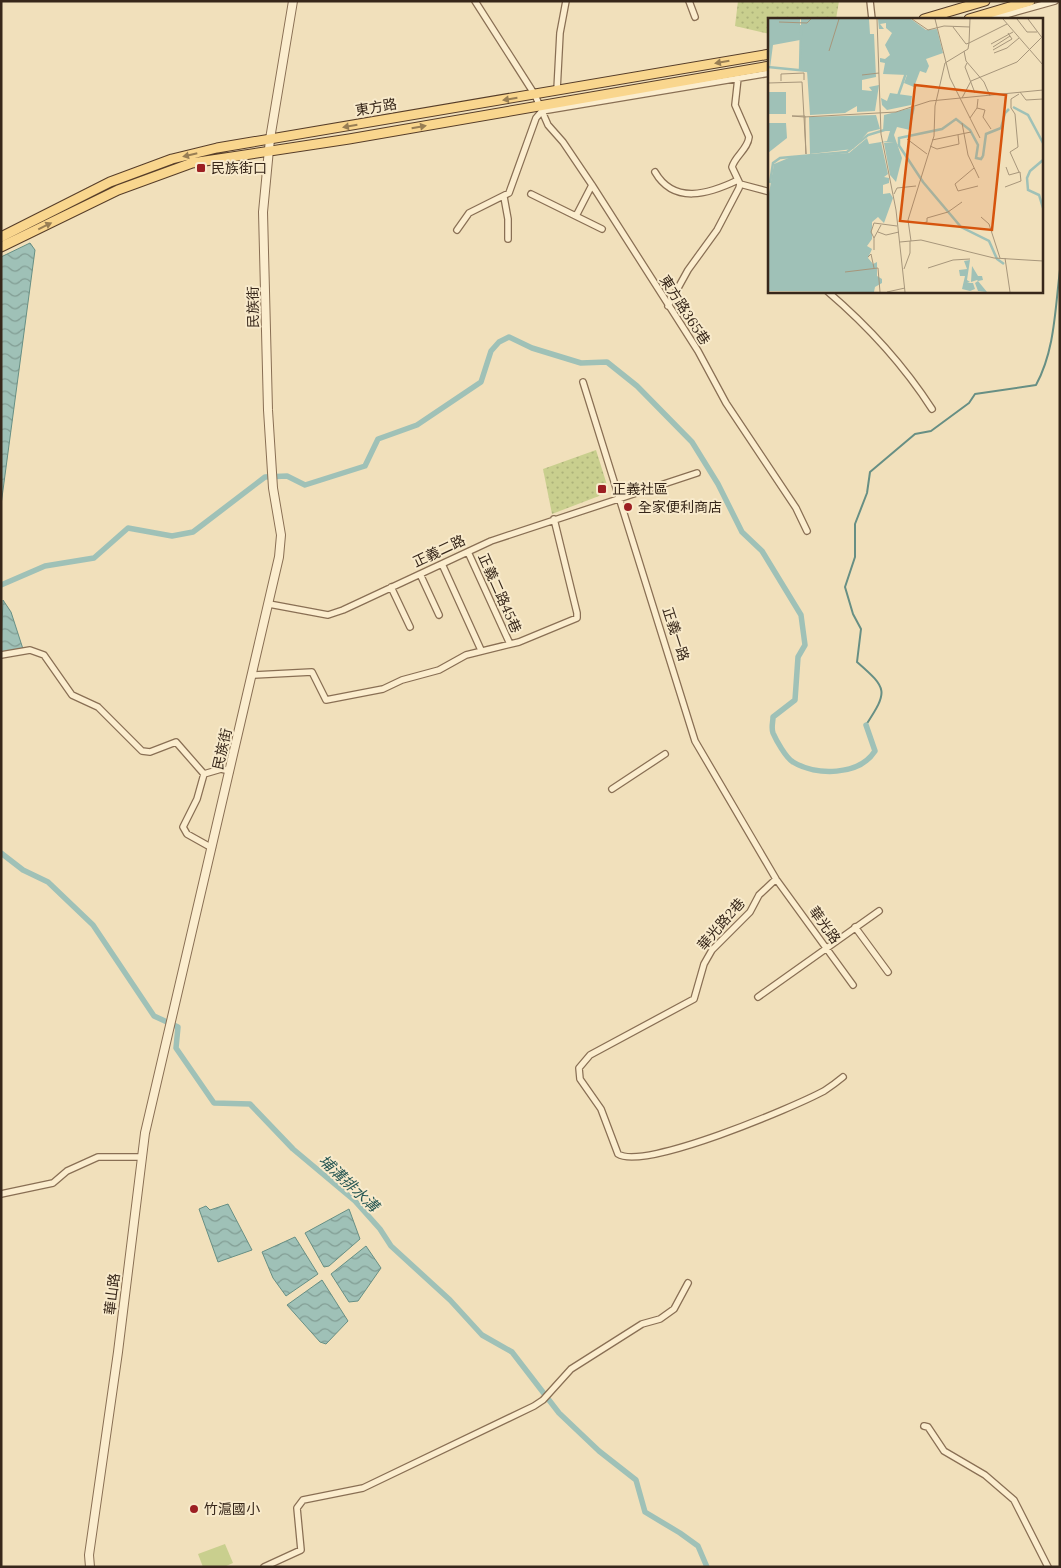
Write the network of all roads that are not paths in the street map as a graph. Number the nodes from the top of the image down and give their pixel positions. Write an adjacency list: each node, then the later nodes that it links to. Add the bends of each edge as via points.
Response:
1 (293, 1): 23 (street)
2 (476, 1): 21 (street, 東方路365巷)
3 (566, 1): 20 (street, via 560,33)
4 (688, 1): 9 (street)
5 (870, 1): 10 (street)
6 (986, 1): 11 (main road)
7 (1030, 1): 12 (main road)
8 (1055, 1): 13 (street)
9 (696, 17)
10 (872, 18)
11 (927, 18)
12 (972, 18)
13 (995, 18)
14 (768, 54): 15 (main road, 東方路)
15 (752, 57): 17 (street); 20 (main road, 東方路, one-way to 20)
16 (768, 66): 17 (main road, 東方路)
17 (755, 68): 22 (main road, 東方路)
18 (768, 73): 19 (street)
19 (738, 78): 22 (street); 26 (street, via 735,105 749,137 732,167)
20 (557, 90): 21 (main road, 東方路)
21 (534, 95): 22 (street, 東方路365巷); 23 (main road, 東方路, one-way to 23)
22 (540, 109): 24 (main road, 東方路, one-way to 22); 27 (street, 東方路365巷); 30 (street, via 513,187)
23 (270, 139): 24 (street, 民族街); 34 (main road, 東方路, one-way to 34, via 172,159 110,182)
24 (269, 152): 36 (main road, 東方路, one-way to 24, via 118,190 174,168 218,158); 49 (street, 民族街, via 263,212 268,410 273,488 281,535)
25 (655, 172): 26 (street, via 670,189 683,194)
26 (739, 182): 28 (street); 38 (street, via 721,223 688,270)
27 (592, 185): 31 (street); 38 (street, 東方路365巷)
28 (768, 191)
29 (531, 194): 31 (street)
30 (504, 197): 33 (street, via 470,213); 35 (street)
31 (576, 216): 32 (street)
32 (602, 229)
33 (457, 230)
34 (1, 237)
35 (508, 239)
36 (1, 247)
37 (828, 292): 40 (street, via 887,348)
38 (668, 306): 44 (street, 東方路365巷, via 698,351 726,403 792,501)
39 (583, 382): 42 (street, 正義一路)
40 (932, 409)
41 (698, 474): 42 (street, 正義二路)
42 (620, 499): 43 (street, 正義二路); 61 (street, 正義一路, via 695,742)
43 (554, 519): 45 (street, 正義二路); 52 (street, via 577,618)
44 (807, 530)
45 (468, 552): 46 (street, 正義二路); 52 (street, 正義二路45巷)
46 (442, 564): 47 (street, 正義二路); 53 (street)
47 (420, 574): 48 (street, 正義二路); 50 (street)
48 (391, 587): 49 (street, 正義二路, via 328,615); 51 (street)
49 (269, 604): 55 (street, 民族街)
50 (439, 615)
51 (410, 627)
52 (510, 644): 53 (street)
53 (481, 650): 55 (street, via 439,670 383,689 326,700 312,672)
54 (1, 655): 58 (street, via 30,650 44,655 72,695 98,707 142,751 150,752 176,742)
55 (252, 675): 57 (street, 民族街)
56 (665, 754): 59 (street)
57 (230, 771): 58 (street, via 221,769); 60 (street, 民族街)
58 (204, 774): 60 (street, via 197,799 183,827 187,834)
59 (612, 789)
60 (212, 848): 68 (street, 民族街)
61 (776, 879): 64 (street, 華光路); 69 (street, 華光路2巷, via 759,895 750,912 712,950 704,964 694,999 590,1055 581,1064 580,1079 601,1109 618,1154 625,1157 673,1149 743,1128)
62 (879, 911): 63 (street)
63 (855, 928): 64 (street); 65 (street)
64 (826, 948): 66 (street, 華光路); 67 (street)
65 (888, 972)
66 (853, 985)
67 (758, 997)
68 (169, 1025): 70 (street, 華山路)
69 (843, 1078)
70 (141, 1157): 71 (street, via 98,1157 67,1171 52,1183); 74 (street, 華山路)
71 (1, 1194)
72 (688, 1284): 75 (street, via 674,1309 660,1319 642,1324 571,1369 544,1400 534,1406 363,1488 303,1500 296,1508 301,1550)
73 (924, 1426): 76 (street, via 944,1451 985,1474 1014,1500)
74 (90, 1567)
75 (264, 1567)
76 (1048, 1567)

